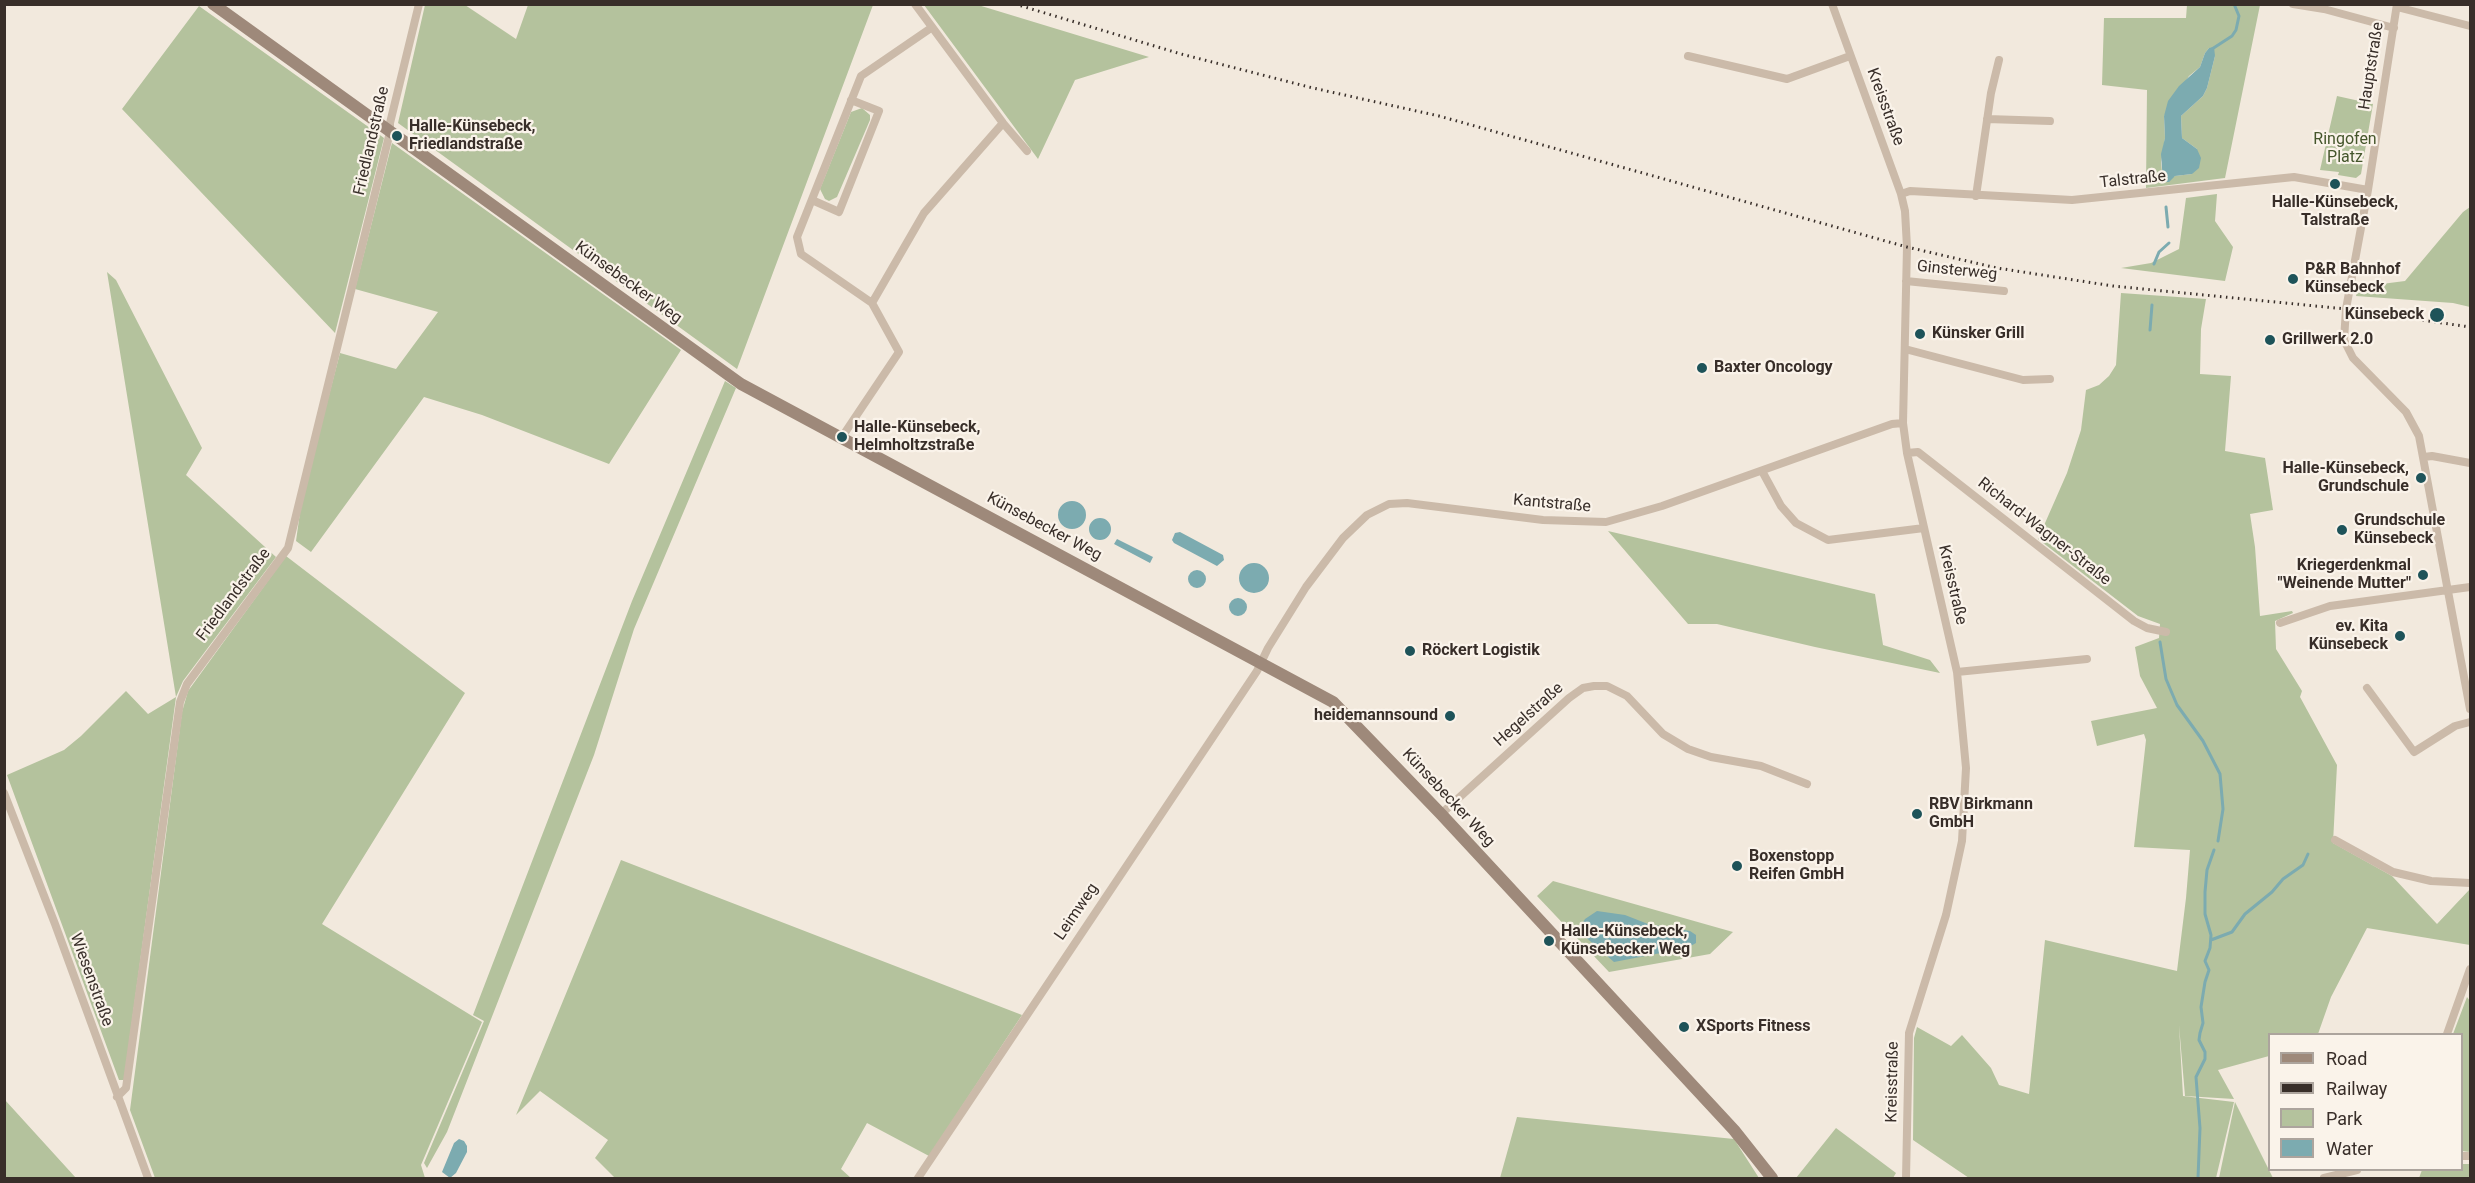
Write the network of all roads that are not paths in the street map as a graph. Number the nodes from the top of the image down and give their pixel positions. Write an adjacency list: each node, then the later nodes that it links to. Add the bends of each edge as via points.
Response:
1 (213, 4): 18 (street, Künsebecker Weg)
2 (419, 4): 18 (street, Friedlandstraße)
3 (915, 4): 9 (street)
4 (1832, 4): 12 (street, Kreisstraße)
5 (2293, 4): 7 (street)
6 (2397, 6): 8 (street); 10 (street, Hauptstraße)
7 (2324, 7): 10 (street)
8 (2470, 26)
9 (931, 28): 14 (street, via 861,75); 17 (street)
10 (2394, 28): 20 (street, Hauptstraße)
11 (1688, 56): 12 (street, via 1787,79)
12 (1850, 56): 21 (street, Kreisstraße)
13 (1999, 60): 15 (street)
14 (852, 100): 23 (street); 23 (street, via 879,111 839,212)
15 (1987, 119): 16 (street); 22 (street)
16 (2050, 121)
17 (1003, 123): 19 (street); 26 (street, via 924,213)
18 (390, 132): 30 (street, Künsebecker Weg, via 741,384); 53 (street, Friedlandstraße, via 288,548 187,684 180,702 126,1089)
19 (1027, 151)
20 (2368, 190): 22 (street, Talstraße, via 2294,177 2072,201); 32 (street, Hauptstraße, via 2343,329 2347,348 2406,412 2419,436)
21 (1901, 194): 22 (street, Talstraße, via 1910,191); 24 (street, Kreisstraße)
22 (1976, 196)
23 (812, 200): 26 (street, via 797,237 801,254)
24 (1906, 281): 25 (street, Ginsterweg); 27 (street, Kreisstraße)
25 (2004, 291)
26 (872, 303): 30 (street, via 899,352)
27 (1905, 349): 28 (street, via 2023,380); 29 (street, Kreisstraße)
28 (2050, 379)
29 (1904, 423): 31 (street, Kreisstraße); 34 (street, Kantstraße, via 1872,430)
30 (842, 437): 41 (street, Künsebecker Weg)
31 (1907, 453): 35 (street, Kreisstraße); 39 (street, Richard-Wagner-Straße, via 1918,452 2134,621)
32 (2424, 457): 33 (street); 37 (street, Hauptstraße)
33 (2470, 463)
34 (1762, 471): 35 (street, via 1781,506 1796,523 1828,540); 41 (street, Kantstraße, via 1606,522 1543,520 1407,503 1377,508 1343,538 1306,587)
35 (1924, 528): 42 (street, Kreisstraße)
36 (2470, 587): 37 (street)
37 (2449, 590): 38 (street, via 2330,606); 44 (street, Hauptstraße)
38 (2280, 623)
39 (2166, 632)
40 (2087, 659): 42 (street)
41 (1262, 662): 48 (street, Künsebecker Weg, via 1334,702); 57 (street, Leimweg)
42 (1957, 672): 59 (street, Kreisstraße, via 1966,768 1962,841 1946,915 1909,1032)
43 (2367, 688): 45 (street, via 2414,752 2455,726)
44 (2470, 709)
45 (2470, 722)
46 (1807, 784): 48 (street, Hegelstraße, via 1761,766 1688,749 1663,734 1627,696 1607,686 1594,686 1569,698)
47 (4, 793): 53 (street, Wiesenstraße)
48 (1441, 814): 58 (street, Künsebecker Weg, via 1734,1130)
49 (2336, 840): 50 (street, via 2393,872 2432,881)
50 (2470, 883)
51 (2470, 969): 52 (street)
52 (2448, 1033)
53 (117, 1097): 56 (street, Wiesenstraße)
54 (2351, 1171): 55 (street)
55 (2328, 1175)
56 (148, 1179)
57 (918, 1179)
58 (1772, 1179)
59 (1906, 1179)

